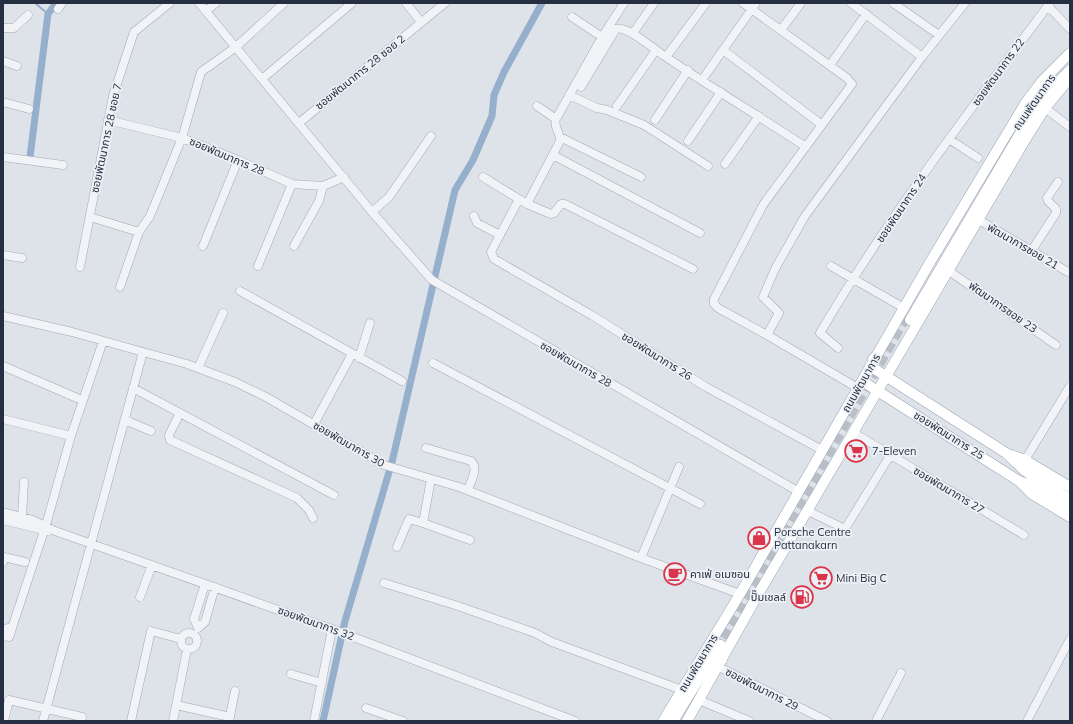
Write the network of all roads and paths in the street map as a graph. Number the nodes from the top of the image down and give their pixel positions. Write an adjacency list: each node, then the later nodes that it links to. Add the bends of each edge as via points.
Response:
1 (170, 3): 53 (street, ซอยพัฒนาการ 28 ซอย 7, via 134,32 113,96)
2 (199, 3): 18 (street, ซอยพัฒนาการ 28)
3 (216, 3): 18 (street)
4 (284, 3): 29 (street)
5 (352, 3): 41 (street)
6 (406, 3): 22 (street)
7 (445, 3): 22 (street, ซอยพัฒนาการ 28 ซอย 2)
8 (624, 3): 28 (street)
9 (654, 3): 26 (street)
10 (706, 3): 33 (street)
11 (743, 3): 17 (street)
12 (801, 3): 25 (street)
13 (851, 3): 19 (street)
14 (893, 3): 27 (street)
15 (965, 3): 27 (street)
16 (1049, 4): 24 (street, ซอยพัฒนาการ 22); 61 (street, ซอยพัฒนาการ 22)
17 (754, 6): 25 (street); 31 (street)
18 (206, 11): 29 (street, ซอยพัฒนาการ 28)
19 (866, 14): 34 (street); 36 (street)
20 (28, 15): 23 (street, via 14,28)
21 (572, 17): 28 (street)
22 (421, 22): 55 (street, ซอยพัฒนาการ 28 ซอย 2)
23 (3, 28)
24 (1070, 29)
25 (781, 30): 36 (street)
26 (633, 33): 30 (street); 43 (street, via 620,28 616,30)
27 (939, 36): 34 (street)
28 (602, 37): 45 (street)
29 (236, 47): 41 (street, ซอยพัฒนาการ 28); 60 (street, via 201,72)
30 (656, 50): 33 (street); 48 (street)
31 (723, 50): 42 (street); 56 (street)
32 (1070, 54): 102 (main road, ถนนพัฒนาการ, via 1024,115)
33 (666, 57): 38 (street)
34 (922, 57): 104 (street, via 805,216 775,269 763,298 779,313)
35 (3, 61): 37 (street)
36 (830, 65): 56 (street, via 852,84)
37 (17, 66)
38 (688, 70): 42 (street); 54 (street)
39 (1070, 70): 102 (main road, ถนนพัฒนาการ, via 1029,118)
40 (1070, 78): 50 (main road, ถนนพัฒนาการ)
41 (262, 79): 55 (street, ซอยพัฒนาการ 28)
42 (702, 80): 44 (street)
43 (581, 87)
44 (721, 92): 51 (street); 62 (street)
45 (569, 95): 52 (street); 70 (street, via 637,122)
46 (3, 102): 49 (street)
47 (537, 106): 52 (street)
48 (617, 106)
49 (29, 108)
50 (1045, 108): 57 (street); 82 (main road, ถนนพัฒนาการ)
51 (759, 116): 63 (street); 68 (street)
52 (556, 119): 59 (street, via 555,126)
53 (108, 120): 60 (street, ซอยพัฒนาการ 28); 81 (street, ซอยพัฒนาการ 28 ซอย 7)
54 (655, 120)
55 (299, 122): 71 (street, ซอยพัฒนาการ 28)
56 (822, 125): 63 (street)
57 (1070, 127)
58 (431, 136): 79 (street, via 389,197)
59 (560, 137): 64 (street); 73 (street)
60 (182, 138): 67 (street, ซอยพัฒนาการ 28); 83 (street, via 150,216)
61 (949, 139): 66 (street); 97 (street, ซอยพัฒนาการ 24)
62 (688, 141)
63 (806, 147): 104 (street, via 763,205 714,299 714,304 718,308)
64 (553, 155): 78 (street); 84 (street)
65 (3, 157): 69 (street)
66 (978, 158)
67 (238, 160): 75 (street, ซอยพัฒนาการ 28); 86 (street)
68 (725, 164)
69 (63, 165)
70 (708, 166)
71 (344, 177): 76 (street, ซอยพัฒนาการ 28); 79 (street, ซอยพัฒนาการ 28)
72 (483, 177): 77 (street)
73 (642, 177)
74 (1058, 182): 88 (street, via 1047,198 1056,209 1056,213)
75 (292, 184): 76 (street, ซอยพัฒนาการ 28); 91 (street)
76 (323, 186): 87 (street, via 319,201)
77 (519, 199): 78 (street); 85 (street)
78 (527, 204): 94 (street, via 550,214 561,204 565,204)
79 (372, 212): 143 (street, ซอยพัฒนาการ 28, via 432,280 442,287)
80 (474, 216): 85 (street, via 477,223)
81 (90, 217): 83 (street); 93 (street, ซอยพัฒนาการ 28 ซอย 7)
82 (978, 220): 88 (street, พัฒนาการซอย 21); 95 (main road, ถนนพัฒนาการ)
83 (139, 232): 98 (street)
84 (700, 233)
85 (500, 235): 132 (street, ซอยพัฒนาการ 26, via 491,252 494,259 706,386)
86 (203, 246)
87 (294, 246)
88 (1032, 250): 96 (street, พัฒนาการซอย 21)
89 (3, 255): 90 (street)
90 (22, 258)
91 (258, 266)
92 (830, 266): 97 (street)
93 (80, 267)
94 (692, 269)
95 (949, 270): 102 (main road, ถนนพัฒนาการ); 106 (street, พัฒนาการซอย 23)
96 (1068, 272)
97 (854, 278): 102 (street); 107 (street, ซอยพัฒนาการ 24, via 820,333)
98 (120, 286)
99 (240, 291): 110 (street)
100 (223, 313): 114 (street)
101 (3, 316): 105 (street, ซอยพัฒนาการ 30)
102 (908, 316): 109 (main road, ถนนพัฒนาการ); 115 (main road, ถนนพัฒนาการ)
103 (370, 323): 110 (street)
104 (767, 335): 117 (street)
105 (103, 341): 108 (street, ซอยพัฒนาการ 30); 130 (street)
106 (1056, 345)
107 (838, 348)
108 (143, 352): 114 (street, ซอยพัฒนาการ 30); 119 (street)
109 (877, 355): 113 (main road); 117 (main road, ถนนพัฒนาการ, via 872,359)
110 (355, 356): 116 (street); 127 (street)
111 (433, 363): 141 (street)
112 (3, 366): 121 (street)
113 (870, 366): 115 (main road, ซอยพัฒนาการ 25); 117 (main road)
114 (198, 368): 127 (street, ซอยพัฒนาการ 30, via 266,396)
115 (887, 377): 120 (main road, ถนนพัฒนาการ); 122 (main road, ซอยพัฒนาการ 25)
116 (402, 381)
117 (859, 384): 120 (main road, ซอยพัฒนาการ 25); 132 (main road, ถนนพัฒนาการ)
118 (1070, 386): 135 (street)
119 (133, 388): 123 (street); 125 (street)
120 (879, 391): 126 (main road, ซอยพัฒนาการ 25); 129 (main road, ถนนพัฒนาการ)
121 (77, 398)
122 (938, 409): 126 (main road, via 933,412); 133 (main road, ซอยพัฒนาการ 25)
123 (180, 413): 144 (street); 152 (street, via 169,435 170,440 297,498)
124 (3, 419): 130 (street)
125 (124, 420): 128 (street); 158 (street)
126 (929, 423): 138 (main road, ซอยพัฒนาการ 25)
127 (314, 424): 137 (street, ซอยพัฒนาการ 30, via 384,465)
128 (151, 431)
129 (854, 433): 134 (street, ซอยพัฒนาการ 27); 148 (main road, ถนนพัฒนาการ)
130 (71, 436): 155 (street)
131 (426, 448): 142 (street, via 472,461 475,468)
132 (822, 450): 143 (main road, ถนนพัฒนาการ)
133 (1006, 453): 135 (main road, ซอยพัฒนาการ 25); 145 (main road, ซอยพัฒนาการ 25, via 1025,471)
134 (891, 454): 148 (street, via 845,529); 156 (street, ซอยพัฒนาการ 27)
135 (1025, 460): 140 (main road, ซอยพัฒนาการ 25)
136 (678, 468): 141 (street)
137 (430, 479): 142 (street, ซอยพัฒนาการ 30); 154 (street)
138 (1019, 481): 147 (main road, ซอยพัฒนาการ 25, via 1034,486); 151 (main road, ซอยพัฒนาการ 25, via 1032,494)
139 (24, 482): 150 (street)
140 (1070, 487)
141 (669, 488): 146 (street); 160 (street)
142 (468, 490): 160 (street, ซอยพัฒนาการ 30)
143 (799, 492): 167 (main road, ถนนพัฒนาการ)
144 (334, 495)
145 (1070, 499)
146 (700, 504)
147 (1070, 508)
148 (808, 511): 178 (main road, ถนนพัฒนาการ)
149 (3, 512): 150 (street, ซอยพัฒนาการ 32)
150 (22, 517): 155 (street, ซอยพัฒนาการ 32)
151 (1070, 517)
152 (313, 518)
153 (3, 520): 155 (street, ซอยพัฒนาการ 32)
154 (423, 523): 157 (street); 159 (street, via 412,519 408,521)
155 (45, 528): 158 (street, ซอยพัฒนาการ 32); 169 (street)
156 (1024, 535)
157 (470, 540)
158 (91, 544): 163 (street, ซอยพัฒนาการ 32); 187 (street)
159 (396, 547)
160 (641, 558): 167 (street, ซอยพัฒนาการ 30)
161 (3, 559): 162 (street)
162 (25, 562)
163 (152, 565): 165 (street, ซอยพัฒนาการ 32); 168 (street)
164 (384, 583): 183 (street, via 535,633 552,642)
165 (204, 584): 166 (street, ซอยพัฒนาการ 32); 171 (street, via 194,619)
166 (215, 587): 170 (street, ซอยพัฒนาการ 32); 171 (street, via 205,622)
167 (740, 594): 178 (main road, ถนนพัฒนาการ)
168 (140, 597)
169 (7, 630): 172 (street, via 10,636)
170 (334, 630): 182 (street); 189 (street, ซอยพัฒนาการ 32)
171 (196, 632): 173 (street, via 186,634); 176 (street, via 196,645)
172 (4, 637): 175 (street)
173 (181, 639): 176 (street, via 182,647); 194 (street, via 151,631)
174 (1070, 639): 177 (street)
175 (3, 646)
176 (187, 650): 186 (street)
177 (1062, 653): 179 (street); 206 (street)
178 (717, 656): 183 (main road, ถนนพัฒนาการ); 185 (main road, ถนนพัฒนาการ); 200 (main road, ถนนพัฒนาการ); 201 (main road, ถนนพัฒนาการ); 204 (street, ซอยพัฒนาการ 29)
179 (1070, 657)
180 (901, 673): 205 (street)
181 (292, 674): 182 (street)
182 (322, 683): 196 (street)
183 (682, 690): 199 (main road, ถนนพัฒนาการ)
184 (235, 691): 190 (street)
185 (700, 700): 202 (main road, ถนนพัฒนาการ); 203 (street)
186 (176, 706): 190 (street); 195 (street)
187 (46, 708): 191 (street, via 9,700); 192 (street); 193 (street, via 82,717)
188 (366, 708): 197 (street)
189 (559, 718): 198 (street, ซอยพัฒนาการ 32)
190 (230, 719)
191 (4, 721)
192 (43, 721)
193 (81, 721)
194 (131, 721)
195 (173, 721)
196 (314, 721)
197 (403, 721)
198 (575, 721)
199 (663, 721)
200 (673, 721)
201 (679, 721)
202 (687, 721)
203 (749, 721)
204 (825, 721)
205 (876, 721)
206 (1026, 721)

